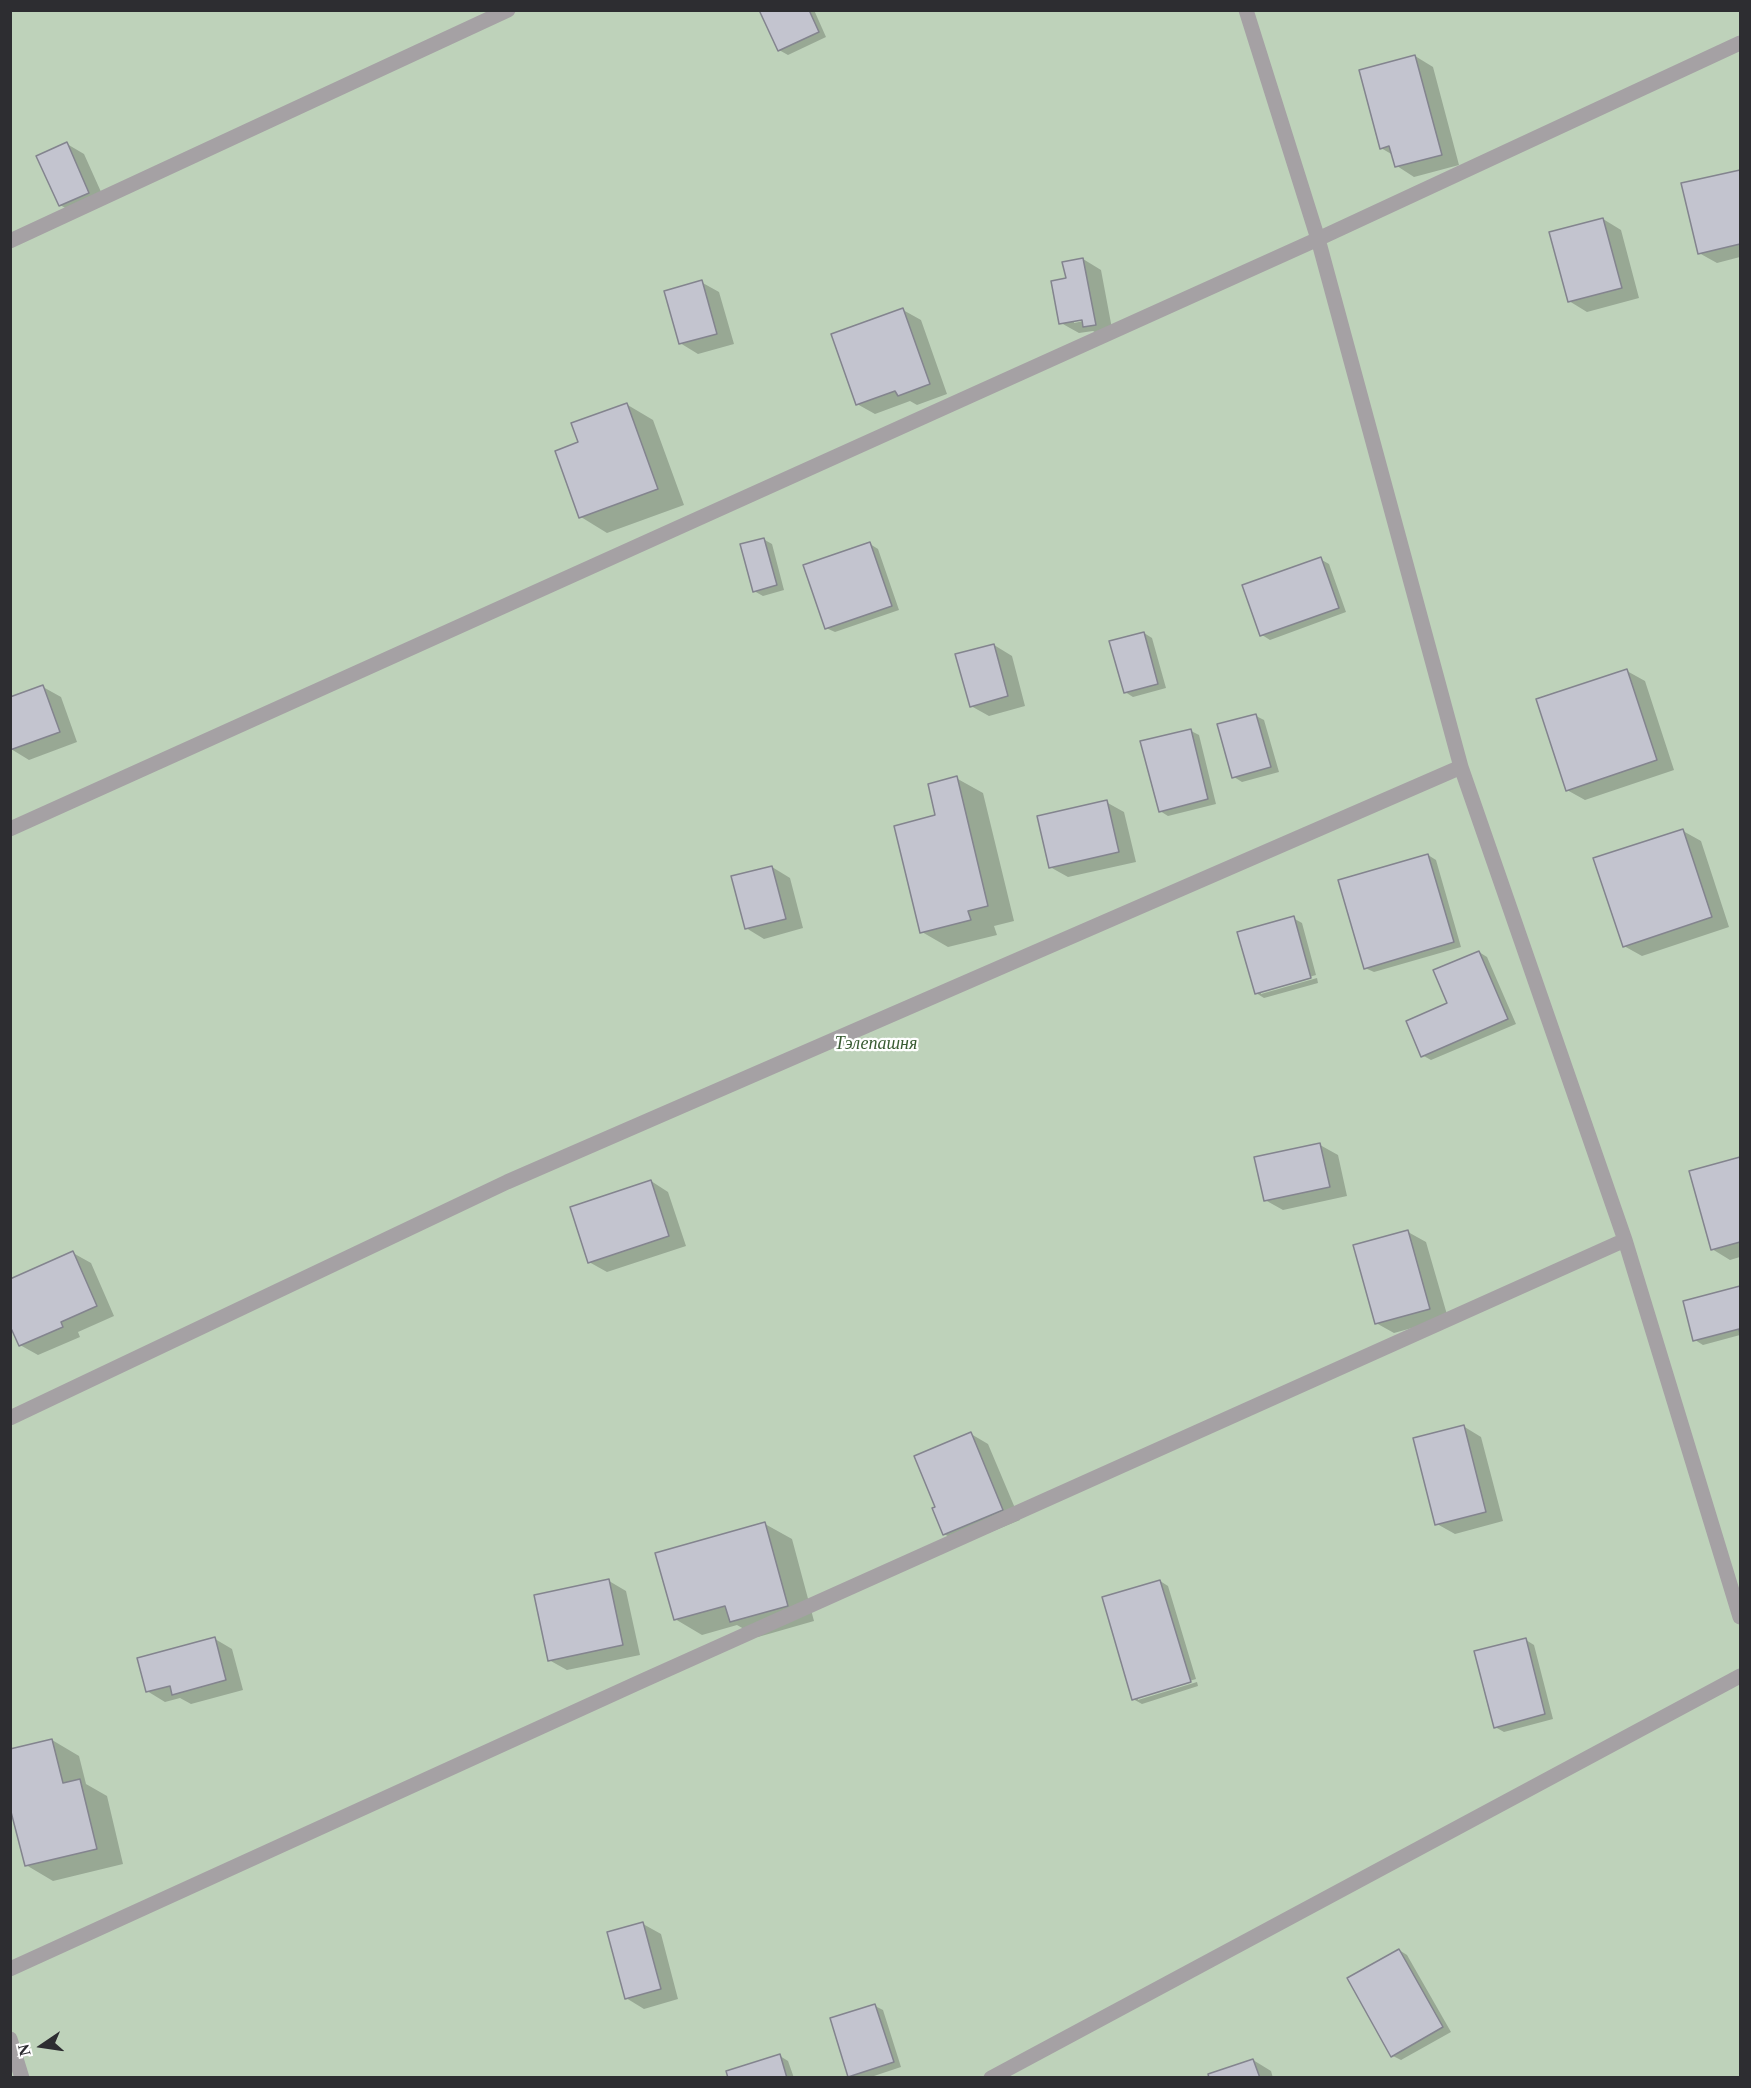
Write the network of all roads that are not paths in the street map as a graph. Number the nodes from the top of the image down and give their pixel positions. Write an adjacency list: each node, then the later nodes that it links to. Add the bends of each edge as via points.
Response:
1 (508, 10): 5 (street)
2 (1246, 10): 4 (street)
3 (1740, 43): 4 (street)
4 (1318, 239): 6 (street); 7 (street)
5 (10, 242)
6 (1461, 767): 8 (street); 9 (street, via 507,1182)
7 (10, 829)
8 (1624, 1240): 10 (street); 12 (street)
9 (10, 1418)
10 (1740, 1617)
11 (1740, 1676): 15 (street)
12 (10, 1969)
13 (10, 2039): 14 (street)
14 (22, 2078)
15 (991, 2078)

